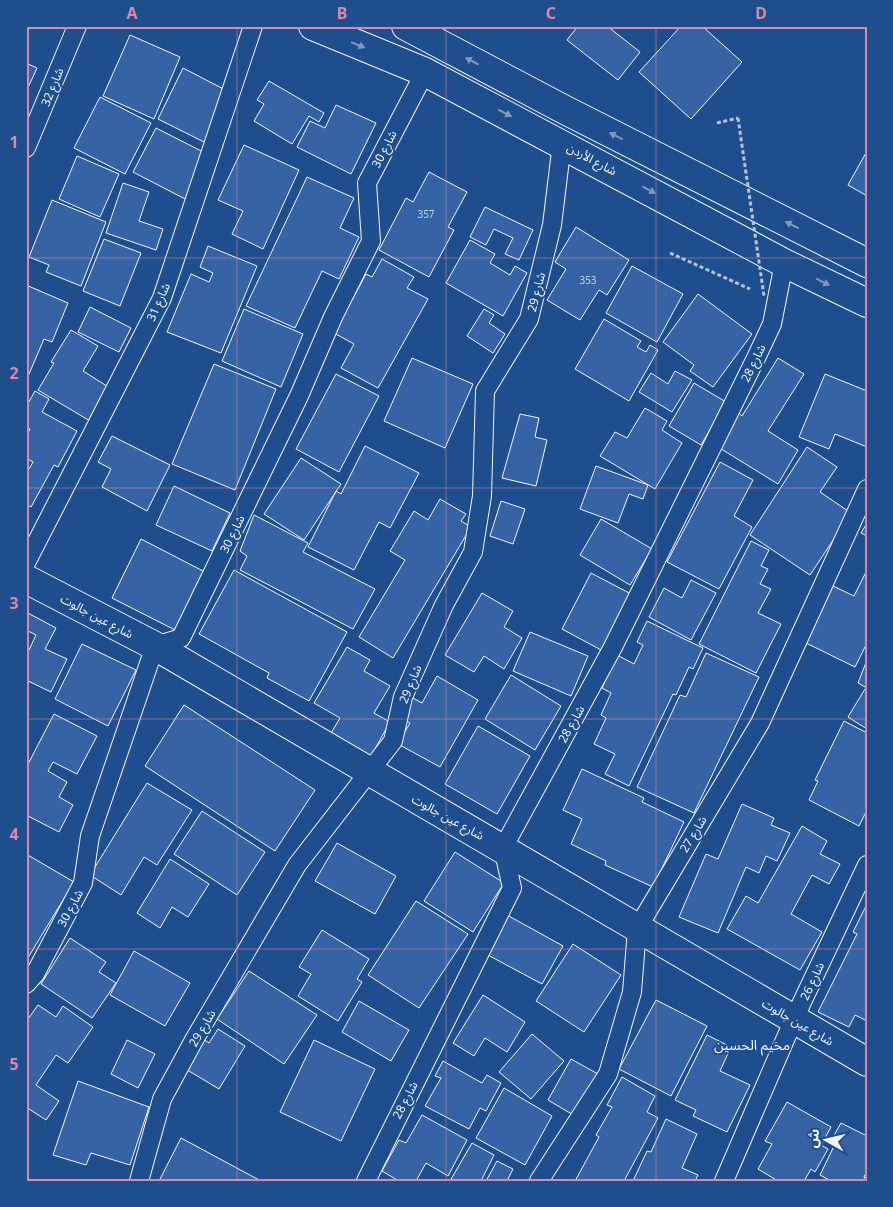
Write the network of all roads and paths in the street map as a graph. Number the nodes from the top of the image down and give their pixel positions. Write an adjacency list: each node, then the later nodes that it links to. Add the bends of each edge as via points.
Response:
1 (77, 26): 8 (lane, شارع 32)
2 (253, 26): 14 (lane, شارع 31, via 162,298)
3 (313, 26): 5 (main road, شارع الأردن, one-way to 5)
4 (406, 26): 11 (main road, one-way to 4)
5 (424, 72): 7 (main road, شارع الأردن, one-way to 7); 16 (lane, شارع 30, via 367,182 371,241 299,396 181,638)
6 (717, 122): 9 (path, bridge, via 738,118 764,296)
7 (562, 143): 10 (main road, شارع الأردن, one-way to 10); 17 (lane, شارع 29, via 552,225 529,319 486,391 482,496 473,552 444,605 403,697 393,741)
8 (26, 148)
9 (670, 253)
10 (784, 263): 12 (main road, شارع الأردن, one-way to 12); 18 (lane, شارع 28, via 772,324 756,358 612,647)
11 (867, 263)
12 (867, 303)
13 (867, 489): 20 (lane, شارع 27, via 760,723)
14 (26, 564)
15 (26, 579): 16 (main road, شارع عين جالوت)
16 (155, 646): 17 (main road, شارع عين جالوت); 21 (lane, شارع 30, via 90,836 83,883 35,974)
17 (370, 773): 18 (main road, شارع عين جالوت); 24 (lane, شارع 29, via 298,865 194,1040 162,1099)
18 (503, 848): 20 (main road, شارع عين جالوت); 25 (lane, شارع 28, via 512,888)
19 (867, 864): 22 (lane, شارع 26)
20 (636, 929): 22 (main road, شارع عين جالوت); 26 (lane, شارع 27, via 632,992 608,1074)
21 (26, 984)
22 (794, 1019): 23 (main road, شارع عين جالوت); 27 (lane, شارع 26)
23 (867, 1062)
24 (139, 1181)
25 (366, 1181)
26 (540, 1181)
27 (724, 1181)

